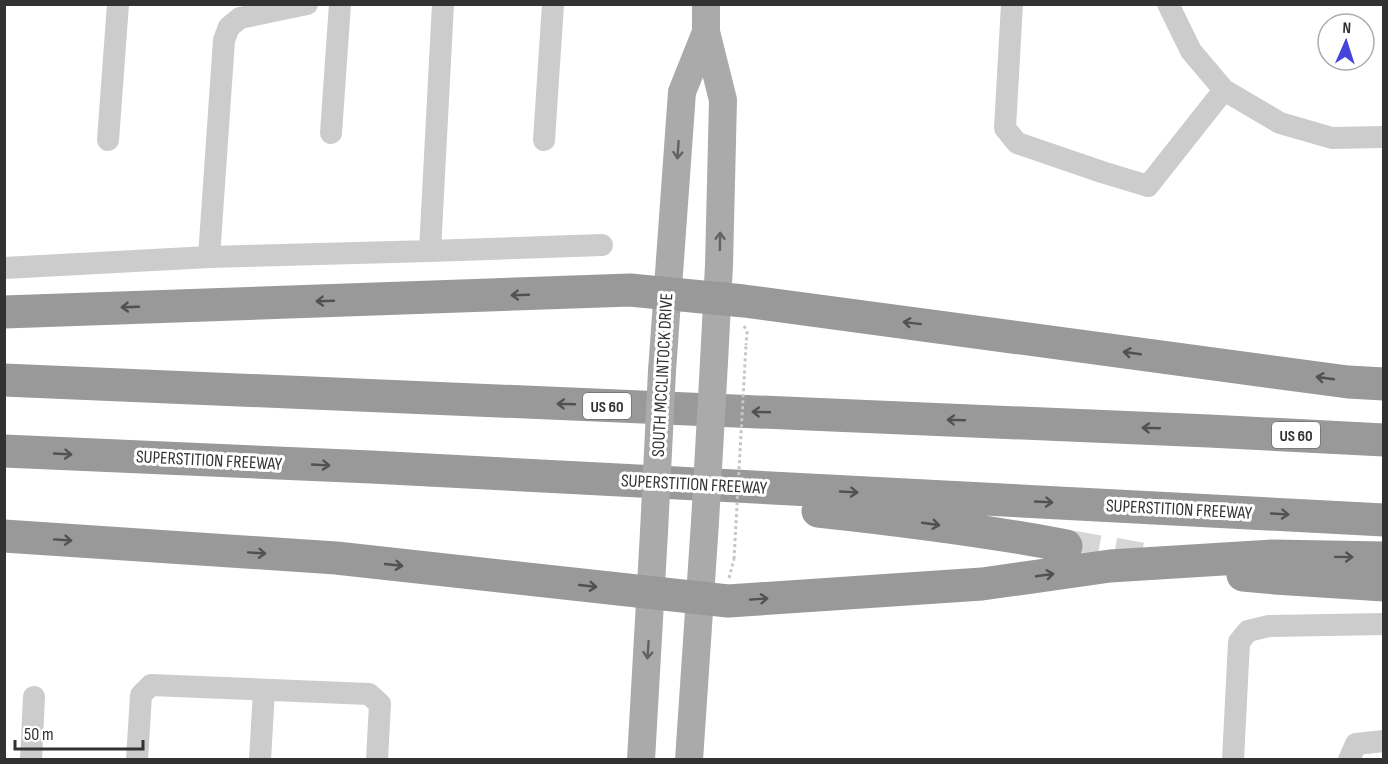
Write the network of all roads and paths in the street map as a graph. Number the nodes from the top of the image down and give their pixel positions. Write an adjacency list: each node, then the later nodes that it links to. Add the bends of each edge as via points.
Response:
1 (118, 4): 12 (street)
2 (307, 4): 16 (street, via 240,18 229,27 224,40)
3 (340, 4): 10 (street)
4 (443, 4): 15 (street)
5 (553, 4): 13 (street)
6 (1012, 4): 9 (street, via 1005,128 1017,143 1148,186)
7 (1168, 4): 9 (street, via 1191,51)
8 (706, 18): 18 (main road, SOUTH MCCLINTOCK DRIVE, one-way to 18, via 682,92); 19 (main road, SOUTH MCCLINTOCK DRIVE, one-way to 8, via 723,100)
9 (1224, 90): 11 (street, via 1280,123 1332,138)
10 (331, 133)
11 (1383, 137)
12 (108, 140)
13 (544, 140)
14 (602, 245): 15 (street)
15 (430, 251): 16 (street)
16 (209, 257): 17 (street)
17 (4, 268)
18 (667, 294): 19 (highway); 20 (highway, one-way to 20, via 630,290); 36 (main road, SOUTH MCCLINTOCK DRIVE, bridge)
19 (718, 299): 23 (highway, one-way to 19); 35 (main road, SOUTH MCCLINTOCK DRIVE, bridge, via 705,534)
20 (4, 312)
21 (741, 321): 35 (path, bridge, via 747,332 734,559)
22 (4, 380): 25 (highway, US 60, one-way to 22)
23 (1383, 384)
24 (1383, 422): 25 (highway)
25 (1209, 431): 26 (highway, US 60)
26 (1383, 440)
27 (4, 451): 28 (highway, SUPERSTITION FREEWAY, one-way to 28)
28 (371, 467): 29 (highway, SUPERSTITION FREEWAY, one-way to 29); 31 (highway, one-way to 31, via 921,522)
29 (1383, 520)
30 (4, 536): 36 (highway, one-way to 36, via 336,558)
31 (1066, 546)
32 (1383, 558): 35 (highway, one-way to 32, via 728,601 982,584 1110,566 1273,556)
33 (1226, 573): 34 (highway)
34 (1383, 585)
35 (715, 590): 36 (highway); 47 (main road, SOUTH MCCLINTOCK DRIVE)
36 (651, 592): 46 (main road, SOUTH MCCLINTOCK DRIVE, one-way to 46)
37 (1383, 624): 48 (street, via 1269,626 1248,630 1239,642)
38 (264, 690): 43 (street, via 151,684 141,695); 44 (street); 45 (street, via 369,694 380,704)
39 (34, 697): 42 (street)
40 (1383, 741): 41 (street)
41 (1352, 752)
42 (31, 759)
43 (137, 759)
44 (260, 759)
45 (377, 759)
46 (641, 759)
47 (689, 759)
48 (1233, 759)

